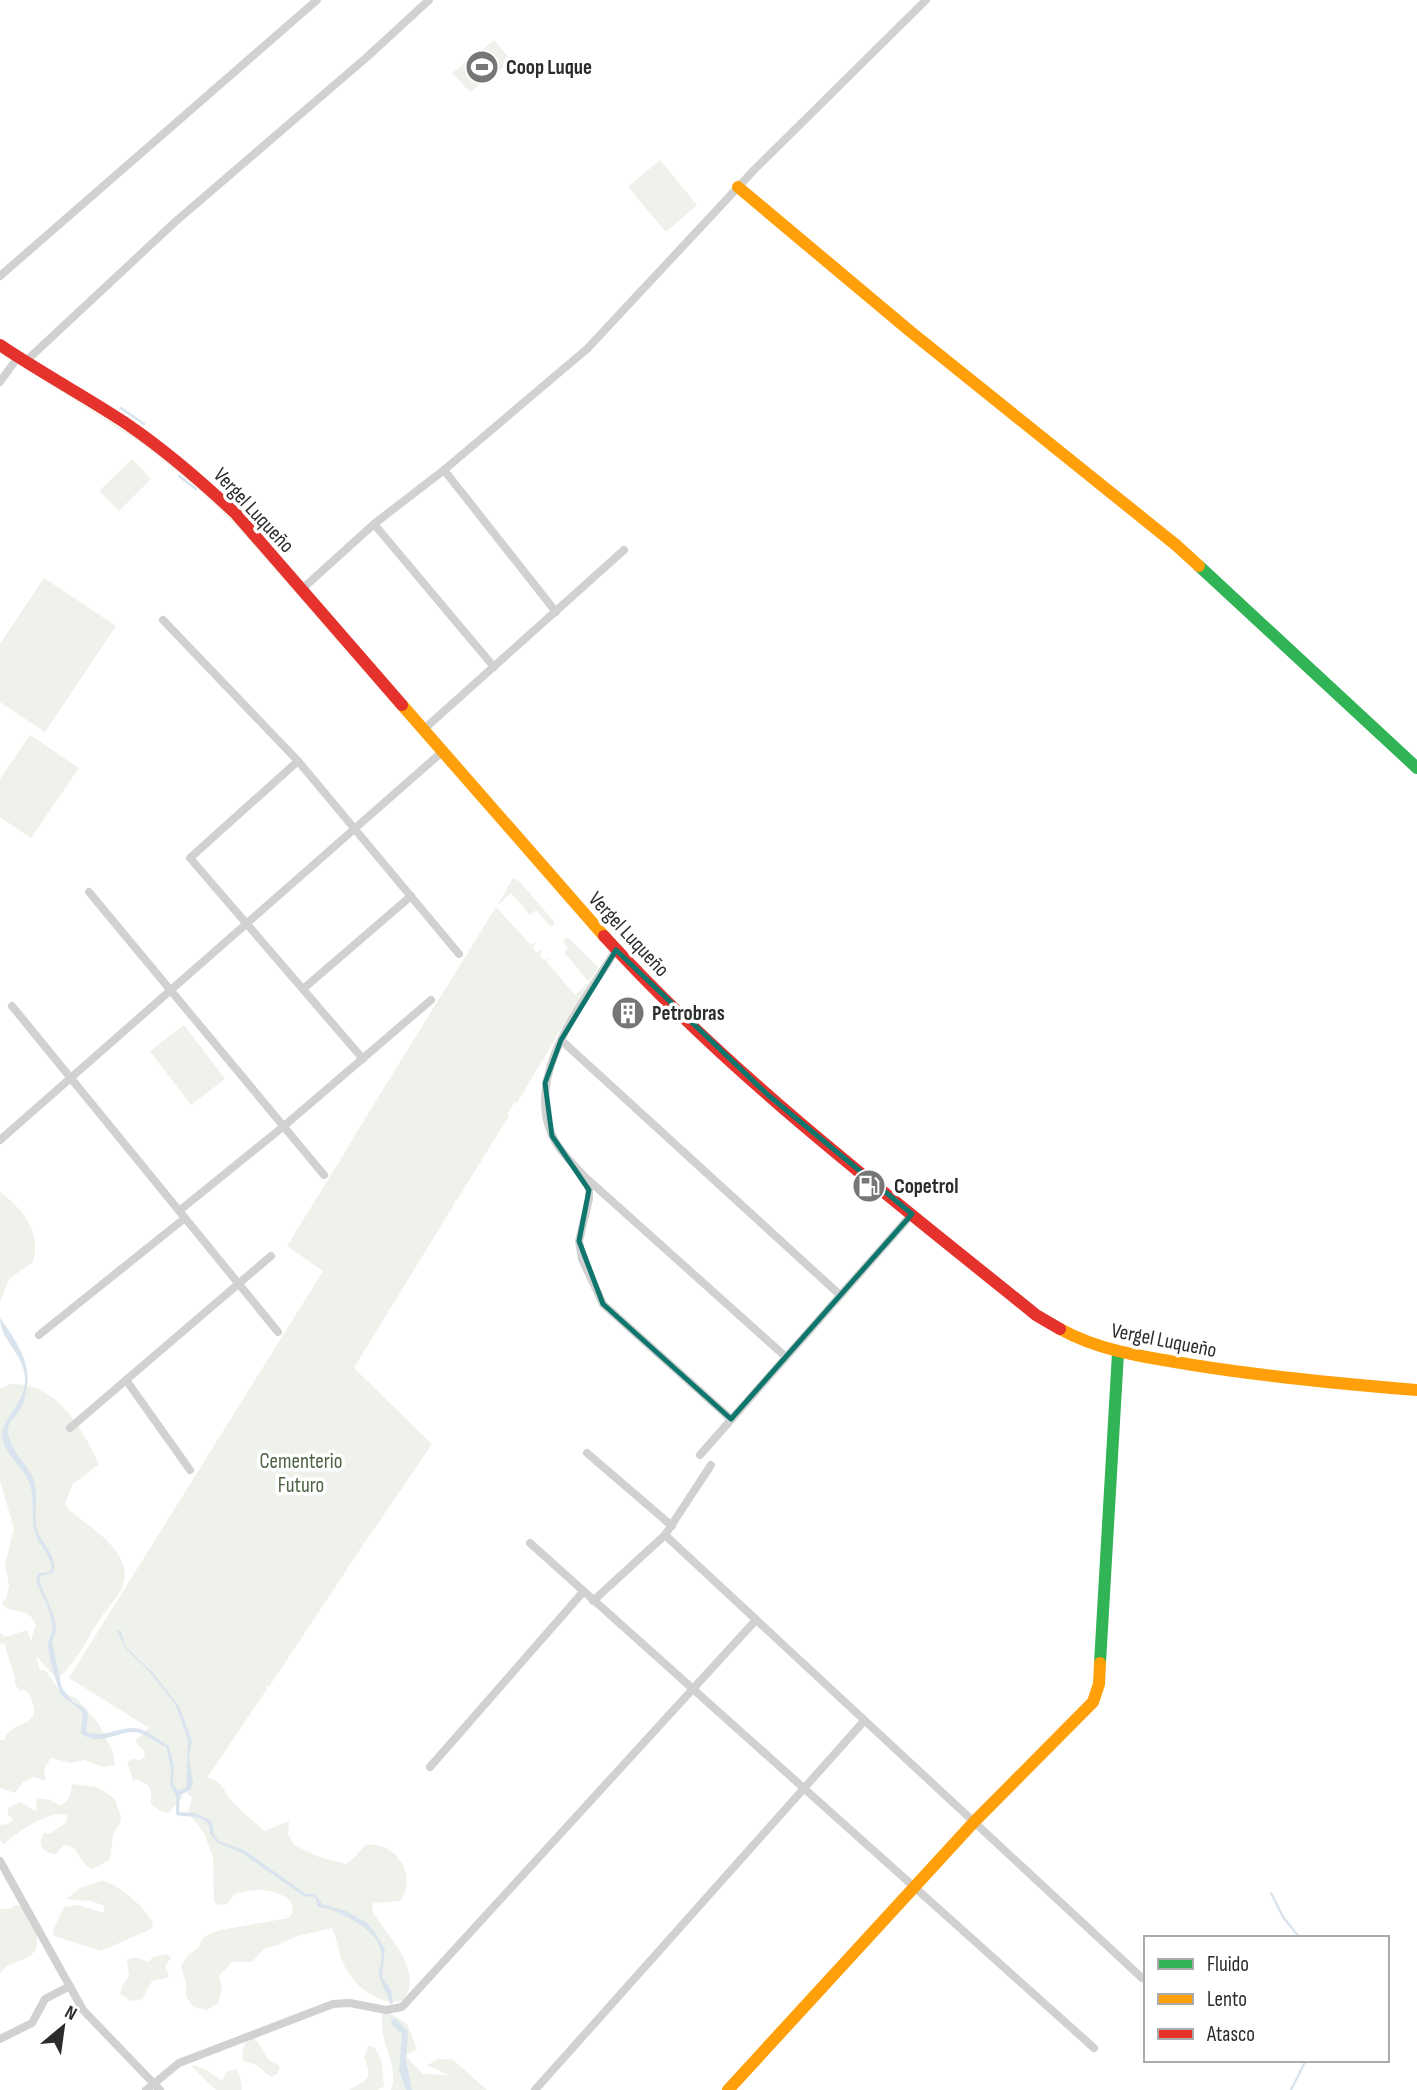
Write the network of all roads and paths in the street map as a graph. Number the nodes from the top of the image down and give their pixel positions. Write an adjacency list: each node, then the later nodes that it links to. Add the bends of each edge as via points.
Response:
1 (317, 0): 5 (street)
2 (429, 0): 7 (street)
3 (926, 0): 4 (street)
4 (738, 187): 9 (street, via 587,349); 19 (main road, via 1176,545)
5 (0, 276)
6 (0, 345): 7 (main road, Vergel Luqueño)
7 (22, 360): 8 (street); 12 (main road, Vergel Luqueño, via 125,422 197,477)
8 (0, 382)
9 (444, 470): 10 (street); 13 (street)
10 (374, 524): 12 (street); 15 (street)
11 (624, 550): 13 (street)
12 (306, 586): 16 (main road, Vergel Luqueño)
13 (556, 612): 15 (street)
14 (163, 620): 18 (street)
15 (494, 667): 16 (street)
16 (422, 730): 17 (main road, Vergel Luqueño)
17 (442, 752): 20 (street); 24 (main road, Vergel Luqueño)
18 (298, 761): 20 (street); 23 (street, via 190,858)
19 (1417, 768)
20 (354, 828): 22 (street); 23 (street)
21 (89, 892): 26 (street)
22 (411, 896): 25 (street); 27 (street)
23 (246, 923): 26 (street); 27 (street)
24 (616, 950): 30 (street); 38 (main road, Vergel Luqueño, via 713,1047)
25 (460, 954)
26 (170, 989): 32 (street); 33 (street)
27 (303, 989): 31 (street)
28 (431, 1000): 31 (street)
29 (12, 1006): 32 (street)
30 (561, 1040): 36 (street, via 545,1083 548,1125 559,1148); 42 (street)
31 (363, 1059): 33 (street)
32 (70, 1077): 34 (street); 37 (street)
33 (284, 1126): 35 (street); 37 (street)
34 (0, 1140)
35 (324, 1175)
36 (585, 1177): 46 (street); 49 (street, via 589,1199 579,1241 582,1259 603,1304)
37 (179, 1211): 39 (street)
38 (912, 1214): 42 (street); 45 (main road, Vergel Luqueño, via 1036,1315 1080,1340)
39 (185, 1218): 41 (street); 44 (street)
40 (271, 1256): 41 (street)
41 (239, 1284): 43 (street); 47 (street)
42 (840, 1295): 46 (street)
43 (278, 1332)
44 (39, 1335)
45 (1118, 1353): 48 (main road, Vergel Luqueño, via 1276,1378); 65 (main road, via 1097,1694)
46 (786, 1357): 49 (street)
47 (126, 1381): 50 (street); 54 (street)
48 (1417, 1390)
49 (731, 1419): 52 (street)
50 (70, 1428)
51 (587, 1453): 55 (street)
52 (700, 1455)
53 (711, 1465): 55 (street)
54 (191, 1470)
55 (672, 1526): 56 (street)
56 (665, 1535): 59 (street); 60 (street)
57 (530, 1543): 58 (street)
58 (583, 1592): 59 (street); 63 (street)
59 (593, 1601): 61 (street)
60 (755, 1621): 61 (street); 62 (street)
61 (692, 1690): 64 (street); 72 (street, via 402,2007 386,2010 333,2004 179,2063)
62 (864, 1721): 64 (street); 65 (street)
63 (430, 1767)
64 (803, 1789): 67 (street); 74 (street)
65 (974, 1822): 67 (main road); 68 (street)
66 (0, 1861): 69 (street)
67 (914, 1888): 71 (street); 75 (main road)
68 (1142, 1978)
69 (70, 1986): 70 (street, via 45,1999 32,2023); 72 (street, via 87,2014)
70 (0, 2039)
71 (1094, 2048)
72 (157, 2087): 73 (street)
73 (146, 2090)
74 (535, 2090)
75 (728, 2090)

